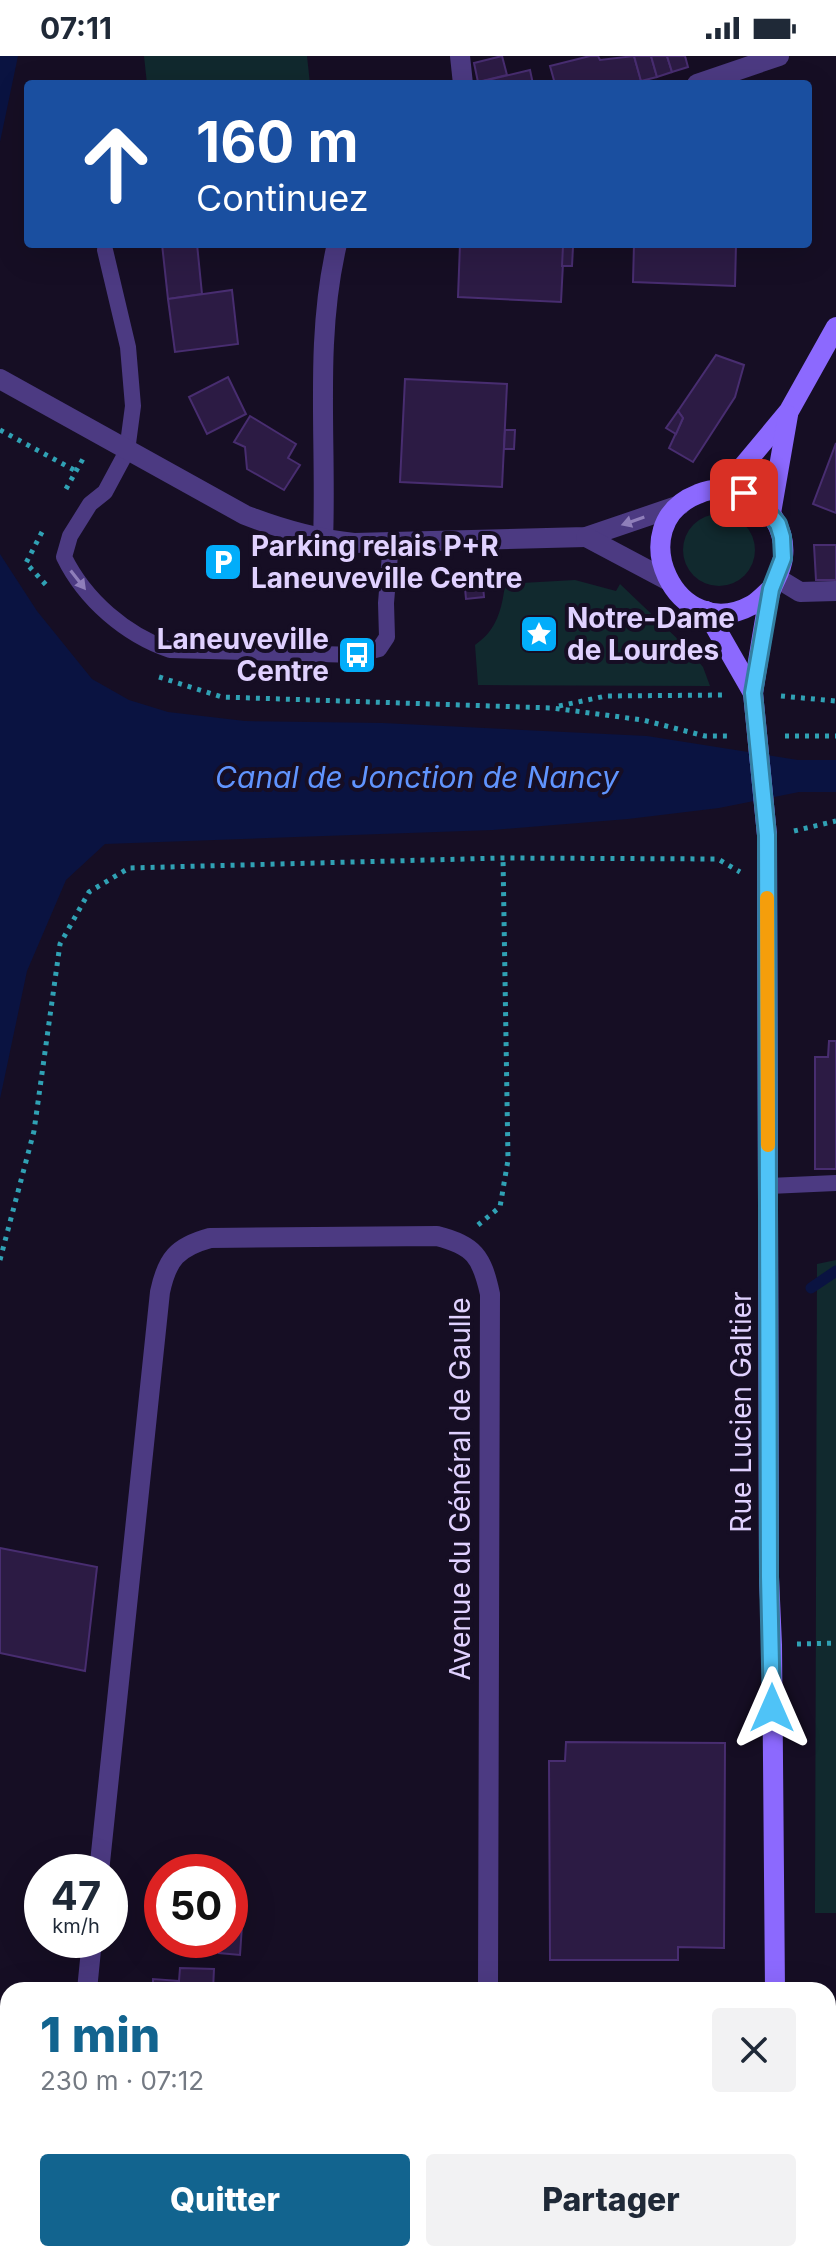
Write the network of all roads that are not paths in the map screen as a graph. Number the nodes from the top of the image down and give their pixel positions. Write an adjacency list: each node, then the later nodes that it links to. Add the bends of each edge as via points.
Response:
1 (460, 56): 3 (street)
2 (779, 56): 4 (street)
3 (463, 80)
4 (709, 80)
5 (336, 248): 15 (street, via 324,346)
6 (105, 250): 10 (lane, via 128,347 133,406)
7 (836, 327): 9 (main road)
8 (0, 379): 10 (street)
9 (789, 411): 11 (main road); 13 (main road)
10 (127, 451): 15 (street, via 245,515); 16 (lane, one-way to 16, via 105,492 90,504 70,536 64,557 75,579 107,612 157,646 357,655 379,649 387,637)
11 (724, 489): 12 (main road, via 708,490); 13 (main road, via 744,493)
12 (680, 505): 14 (street, one-way to 14); 17 (main road, via 661,540)
13 (771, 513): 18 (main road, via 782,537 783,558)
14 (586, 537): 16 (street); 17 (street)
15 (323, 540): 16 (street)
16 (391, 542)
17 (667, 580): 20 (main road, via 684,599)
18 (774, 584): 19 (street, via 800,592); 20 (main road, via 753,605 730,612); 21 (main road)
19 (836, 591)
20 (706, 611): 21 (main road)
21 (753, 693): 23 (main road, Rue Lucien Galtier, bridge, via 767,835)
22 (836, 1183): 23 (lane)
23 (769, 1186): 28 (main road, Rue Lucien Galtier)
24 (101, 1854): 27 (street, Avenue du Général de Gaulle, via 165,1269 177,1252 210,1238 437,1236 459,1241 475,1252 490,1294)
25 (90, 1958): 26 (street)
26 (88, 1982)
27 (488, 1982)
28 (775, 1982)

